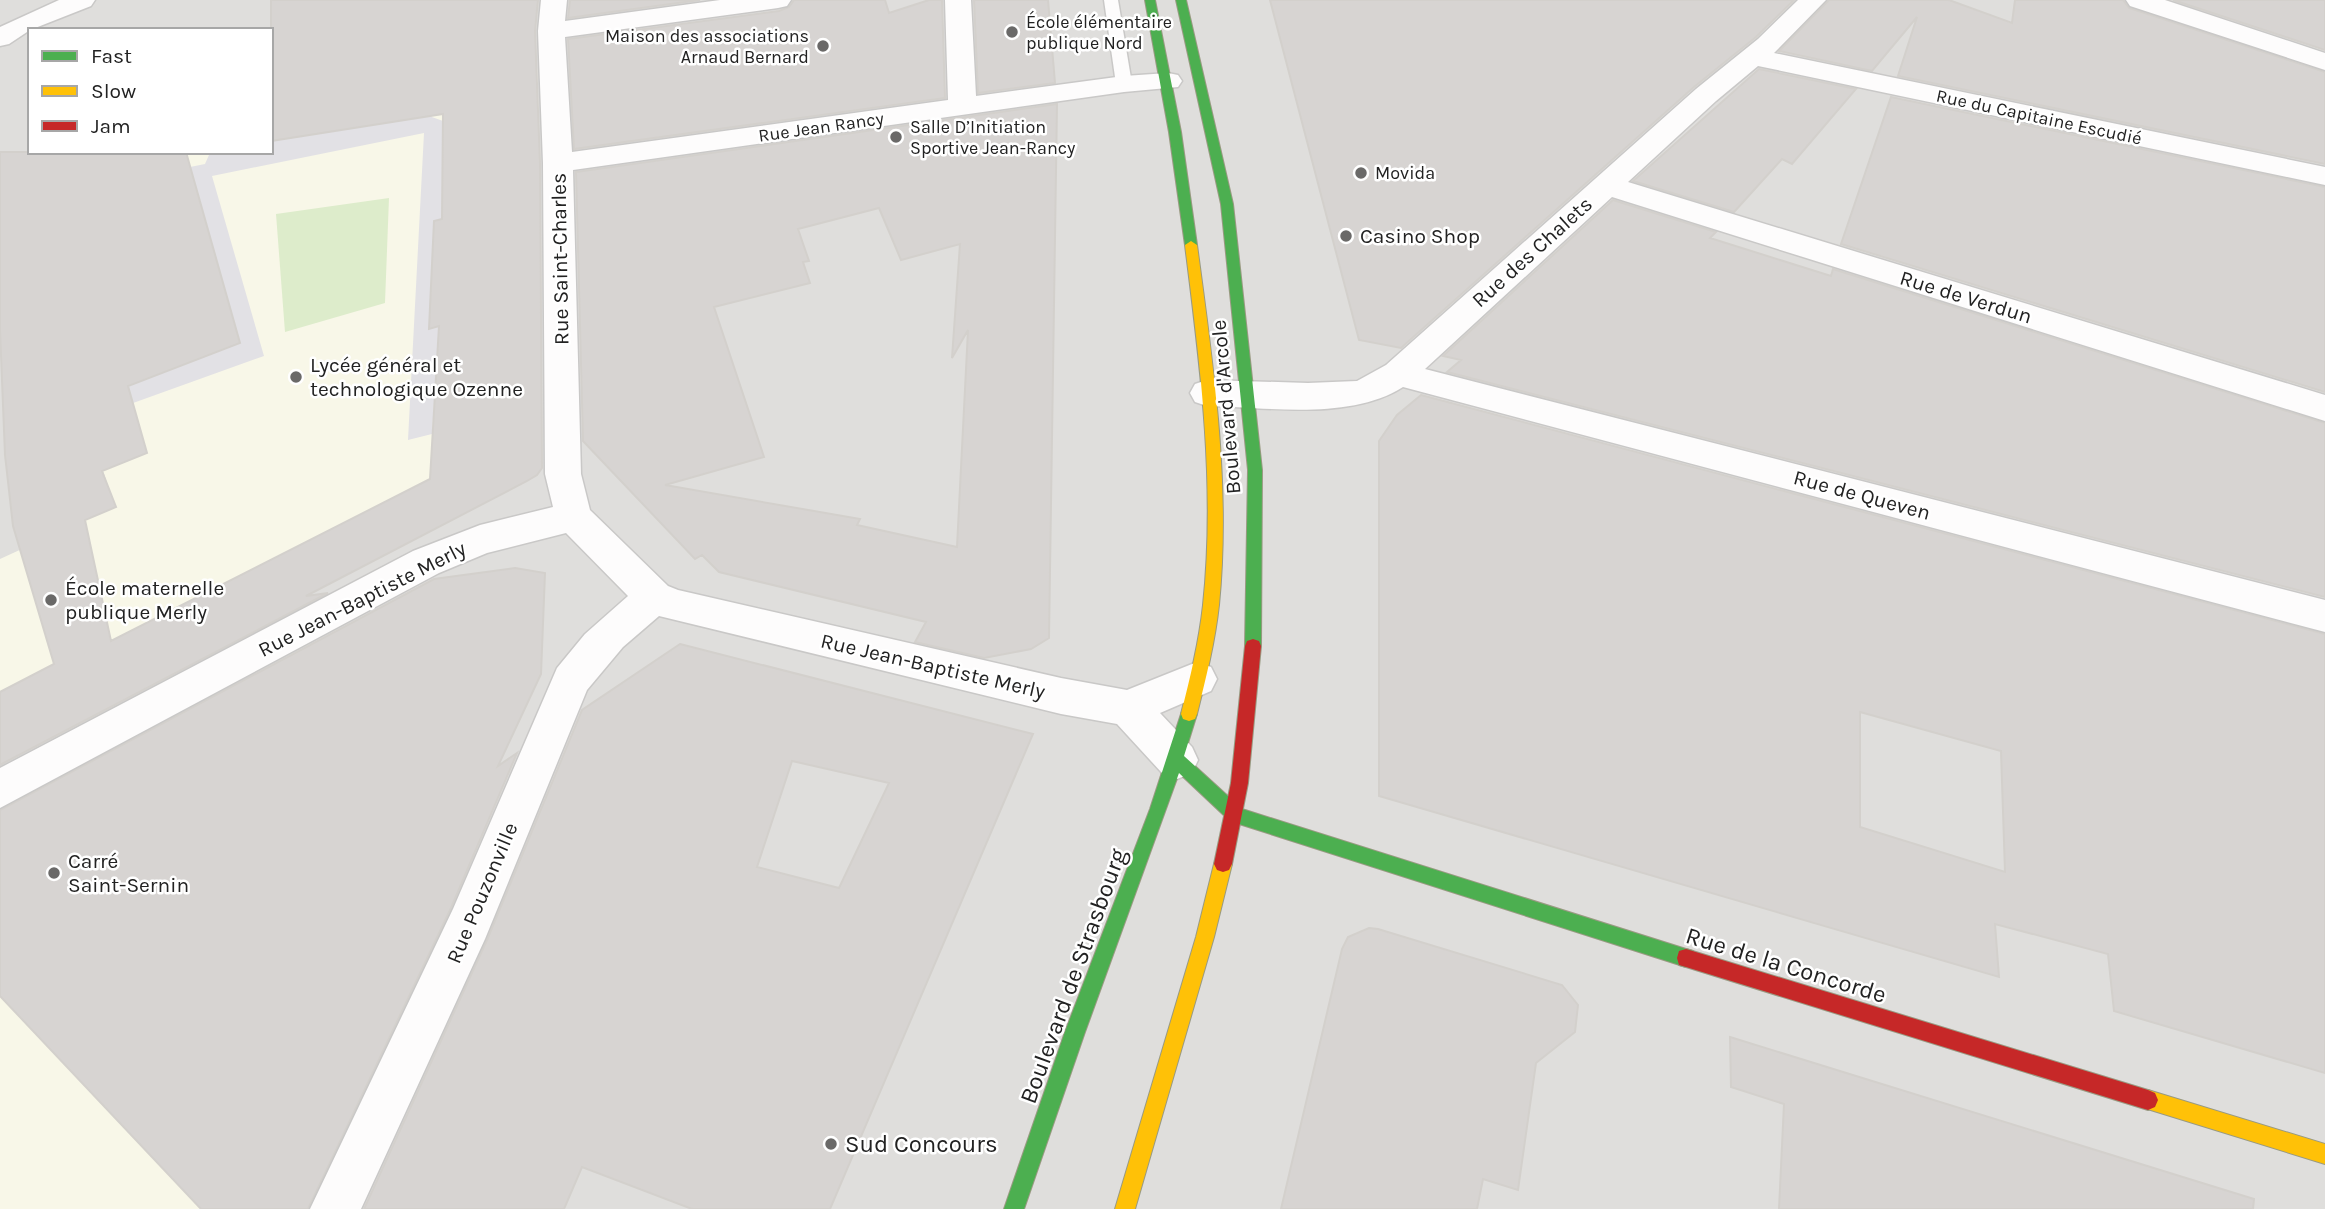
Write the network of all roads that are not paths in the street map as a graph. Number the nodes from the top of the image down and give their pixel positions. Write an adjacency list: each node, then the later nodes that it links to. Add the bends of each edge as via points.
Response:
1 (82, 0): 11 (street)
2 (554, 0): 10 (street, Rue Saint-Charles)
3 (778, 0): 10 (street)
4 (958, 0): 16 (street)
5 (1111, 0): 15 (lane)
6 (1150, 0): 14 (main road, Boulevard d'Arcole)
7 (1181, 0): 22 (main road, Boulevard d'Arcole, via 1227,204)
8 (2139, 0): 13 (street)
9 (1800, 3): 12 (street, Rue des Chalets)
10 (551, 31): 17 (street, Rue Saint-Charles)
11 (0, 38)
12 (1754, 57): 18 (street, Rue du Capitaine Escudié); 19 (street, Rue des Chalets)
13 (2325, 62)
14 (1168, 81): 15 (street, Rue Jean Rancy); 21 (main road, Boulevard d'Arcole, via 1189,213)
15 (1124, 84): 16 (street, Rue Jean Rancy)
16 (962, 108): 17 (street, Rue Jean Rancy)
17 (558, 163): 24 (street, Rue Saint-Charles, via 563,474)
18 (2325, 176)
19 (1607, 184): 20 (street, Rue des Chalets); 23 (street, Rue de Verdun)
20 (1398, 374): 22 (street, Rue des Chalets, via 1357,394); 26 (street, Rue de Queven)
21 (1208, 393): 22 (street, Rue des Chalets); 27 (main road, Boulevard d'Arcole, via 1216,494 1206,638)
22 (1248, 395): 32 (main road, Boulevard d'Arcole, via 1255,470 1255,621)
23 (2325, 408)
24 (573, 517): 25 (street, Rue Jean-Baptiste Merly); 31 (street, Rue Jean-Baptiste Merly, via 480,540 426,562)
25 (653, 597): 28 (street, Rue Jean-Baptiste Merly, via 701,612); 34 (street, Rue Pouzonville, via 591,653 572,680 470,925)
26 (2325, 616)
27 (1192, 696): 28 (street); 29 (main road, Boulevard d'Arcole); 29 (main road)
28 (1128, 708): 29 (street)
29 (1188, 749): 32 (main road); 35 (main road, Boulevard de Strasbourg, via 1068,1049)
30 (1218, 777): 32 (main road)
31 (0, 789)
32 (1236, 814): 33 (main road, Rue de la Concorde, via 1514,905); 36 (main road)
33 (2325, 1154)
34 (335, 1209)
35 (1014, 1209)
36 (1125, 1209)

